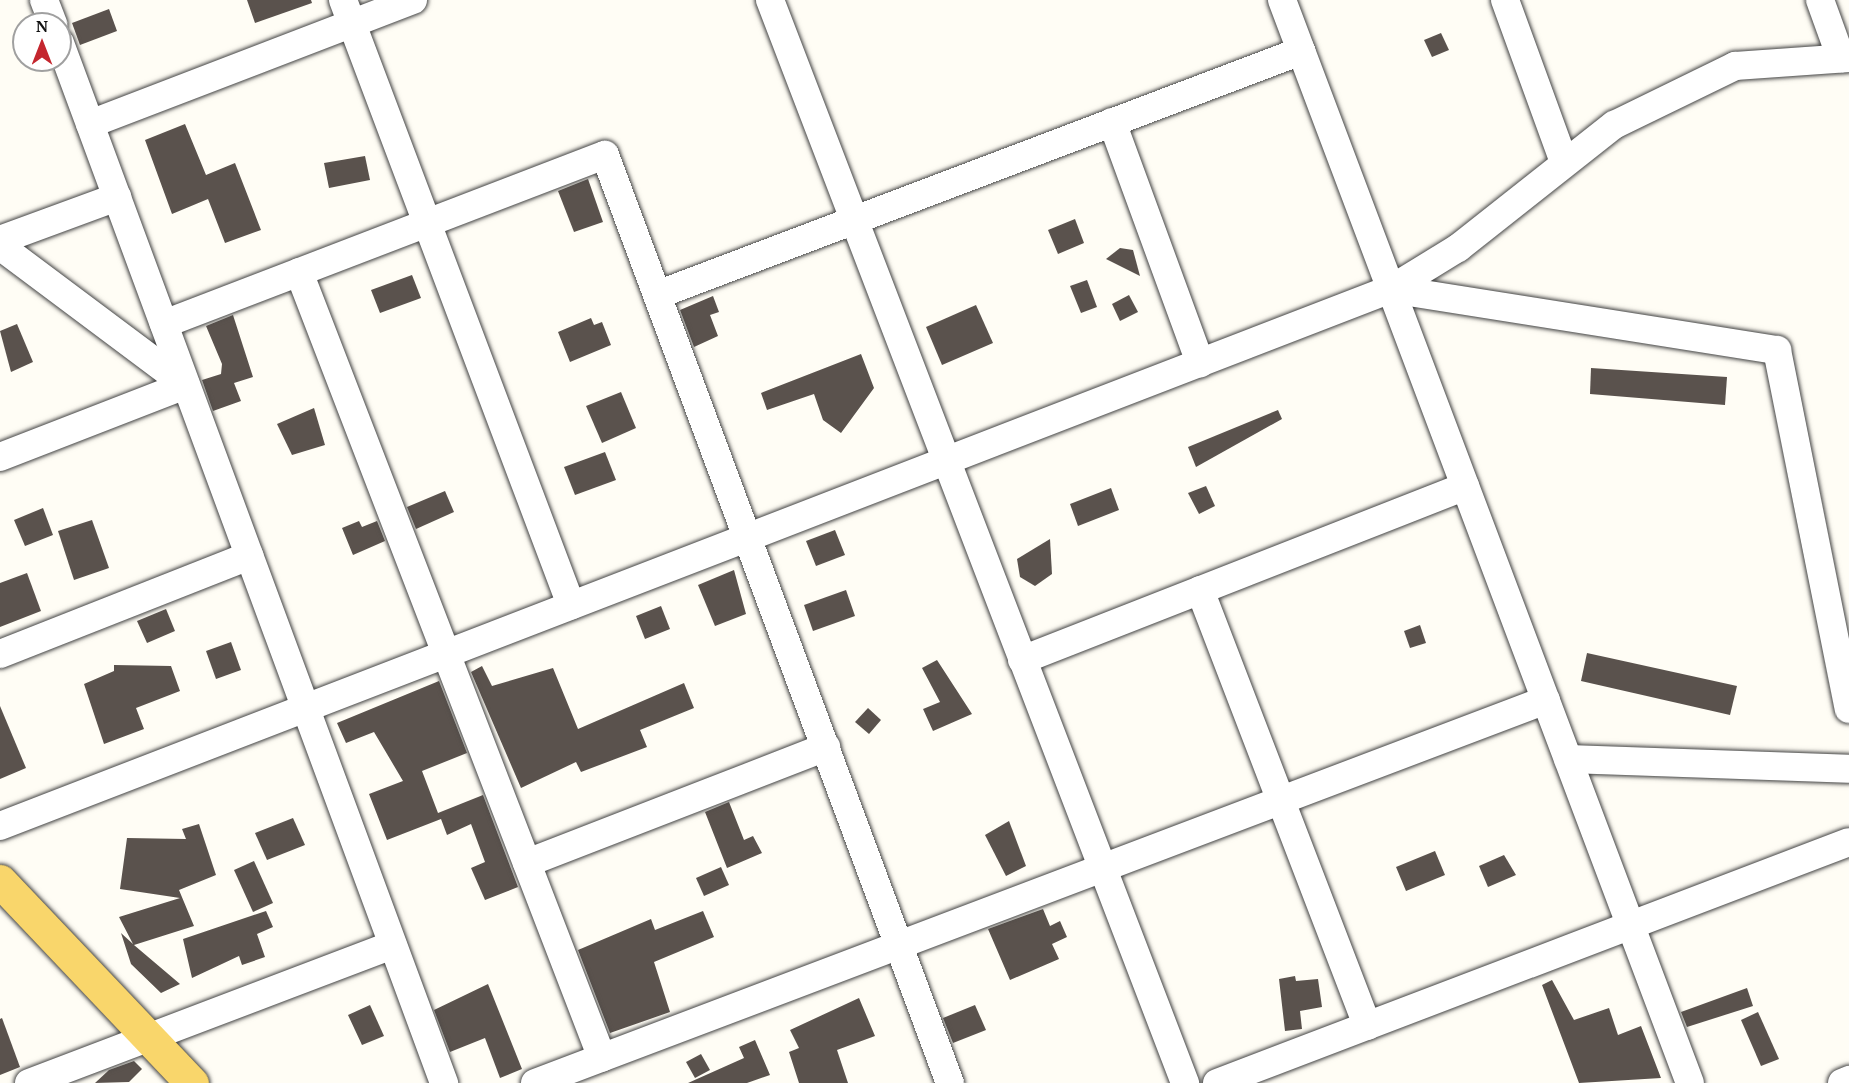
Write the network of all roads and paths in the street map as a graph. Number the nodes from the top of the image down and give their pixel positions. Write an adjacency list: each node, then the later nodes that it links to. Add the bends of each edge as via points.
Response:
1 (413, 0): 6 (street)
2 (770, 0): 14 (street)
3 (1282, 0): 7 (street)
4 (1505, 0): 12 (street)
5 (1820, 0): 8 (street)
6 (347, 12): 11 (street); 15 (street)
7 (1301, 51): 10 (street); 19 (street)
8 (1845, 58): 12 (street, via 1735,66 1614,125)
9 (71, 72): 11 (street)
10 (1112, 122): 14 (street); 22 (street)
11 (90, 124): 13 (street)
12 (1564, 162): 19 (street, via 1458,248)
13 (117, 197): 16 (street); 21 (street)
14 (854, 220): 20 (street); 25 (street)
15 (427, 223): 18 (street); 20 (street, via 605,155); 30 (street)
16 (0, 240)
17 (0, 246): 23 (street)
18 (299, 272): 21 (street); 32 (street)
19 (1391, 290): 22 (street); 26 (street); 36 (street, via 1778,350)
20 (657, 295): 27 (street)
21 (164, 324): 23 (street)
22 (1200, 363): 25 (street)
23 (186, 385): 24 (street); 28 (street)
24 (0, 457)
25 (946, 461): 27 (street); 33 (street)
26 (1465, 486): 29 (street); 34 (street)
27 (747, 538): 30 (street); 37 (street)
28 (249, 556): 31 (street); 35 (street)
29 (1200, 590): 33 (street); 40 (street)
30 (571, 605): 32 (street)
31 (0, 654)
32 (446, 654): 35 (street); 43 (street)
33 (1023, 660): 44 (street)
34 (1546, 700): 38 (street); 40 (street)
35 (306, 708): 41 (street); 47 (street)
36 (1849, 709)
37 (826, 747): 43 (street); 48 (street)
38 (1568, 759): 39 (street); 46 (street)
39 (1849, 769)
40 (1281, 800): 44 (street); 49 (street)
41 (0, 826)
42 (1849, 842): 46 (street)
43 (527, 863): 51 (street)
44 (1102, 868): 48 (street); 58 (street)
45 (0, 881): 50 (main road)
46 (1630, 925): 49 (street); 60 (street)
47 (393, 945): 50 (street); 55 (street)
48 (899, 945): 51 (street); 57 (street)
49 (1367, 1026): 59 (street)
50 (150, 1038): 53 (street); 54 (main road)
51 (602, 1058): 56 (street)
52 (1849, 1080): 61 (street)
53 (29, 1083)
54 (192, 1083)
55 (444, 1083)
56 (535, 1083)
57 (950, 1083)
58 (1185, 1083)
59 (1217, 1083)
60 (1690, 1083)
61 (1842, 1083)

